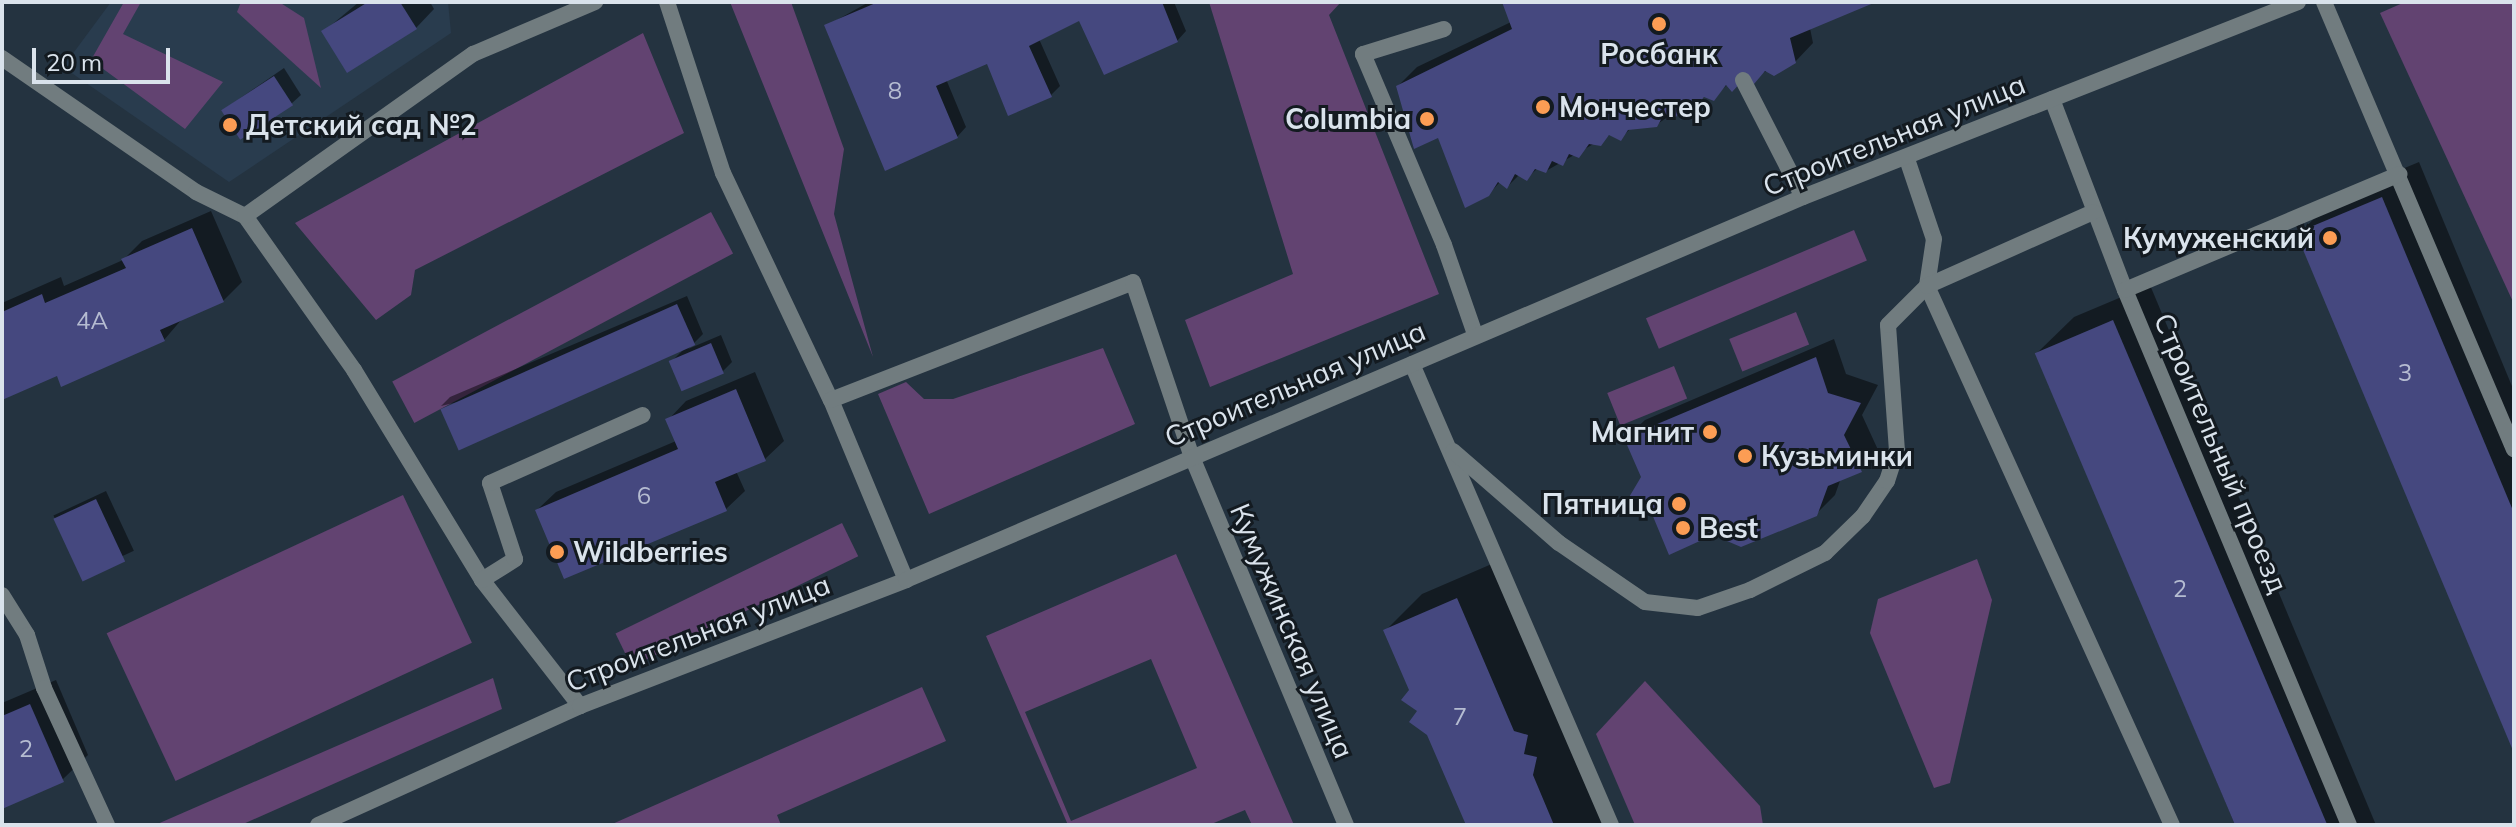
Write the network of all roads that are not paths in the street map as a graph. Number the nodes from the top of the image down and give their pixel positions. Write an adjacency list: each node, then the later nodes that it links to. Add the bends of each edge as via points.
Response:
1 (595, 2): 13 (street, via 473,54)
2 (667, 2): 18 (street, via 723,173)
3 (2298, 2): 8 (street, Строительная улица)
4 (2324, 2): 10 (street)
5 (1444, 29): 16 (street, via 1363,54 1444,245)
6 (2, 58): 13 (street, via 196,192)
7 (1743, 80): 11 (street)
8 (2052, 99): 9 (street, Строительная улица); 12 (street, Строительный проезд)
9 (1907, 159): 11 (street, Строительная улица); 14 (street, via 1934,239)
10 (2399, 174): 15 (street); 20 (street)
11 (1803, 197): 16 (street, Строительная улица)
12 (2093, 212): 14 (street); 15 (street, Строительный проезд)
13 (245, 216): 23 (street, via 354,370)
14 (1927, 286): 21 (street, via 1888,325 1897,451 1887,481 1863,516 1825,553 1750,590 1698,608 1645,602 1559,543); 32 (street)
15 (2125, 290): 33 (street, Строительный проезд)
16 (1475, 334): 17 (street, Строительная улица)
17 (1412, 364): 21 (street); 22 (street, Строительная улица)
18 (831, 400): 22 (street, Кумужинская улица, via 1133,282); 24 (street)
19 (643, 415): 23 (street, via 490,483 515,559)
20 (2514, 449)
21 (1453, 451): 31 (street)
22 (1192, 457): 24 (street, Строительная улица); 30 (street, Кумужинская улица)
23 (482, 580): 26 (street)
24 (906, 580): 26 (street, Строительная улица)
25 (2, 595): 27 (street, via 27,635 44,688)
26 (580, 706): 29 (street, Строительная улица)
27 (104, 820): 28 (street)
28 (86, 825)
29 (318, 825)
30 (1346, 825)
31 (1611, 825)
32 (2172, 825)
33 (2349, 825)

